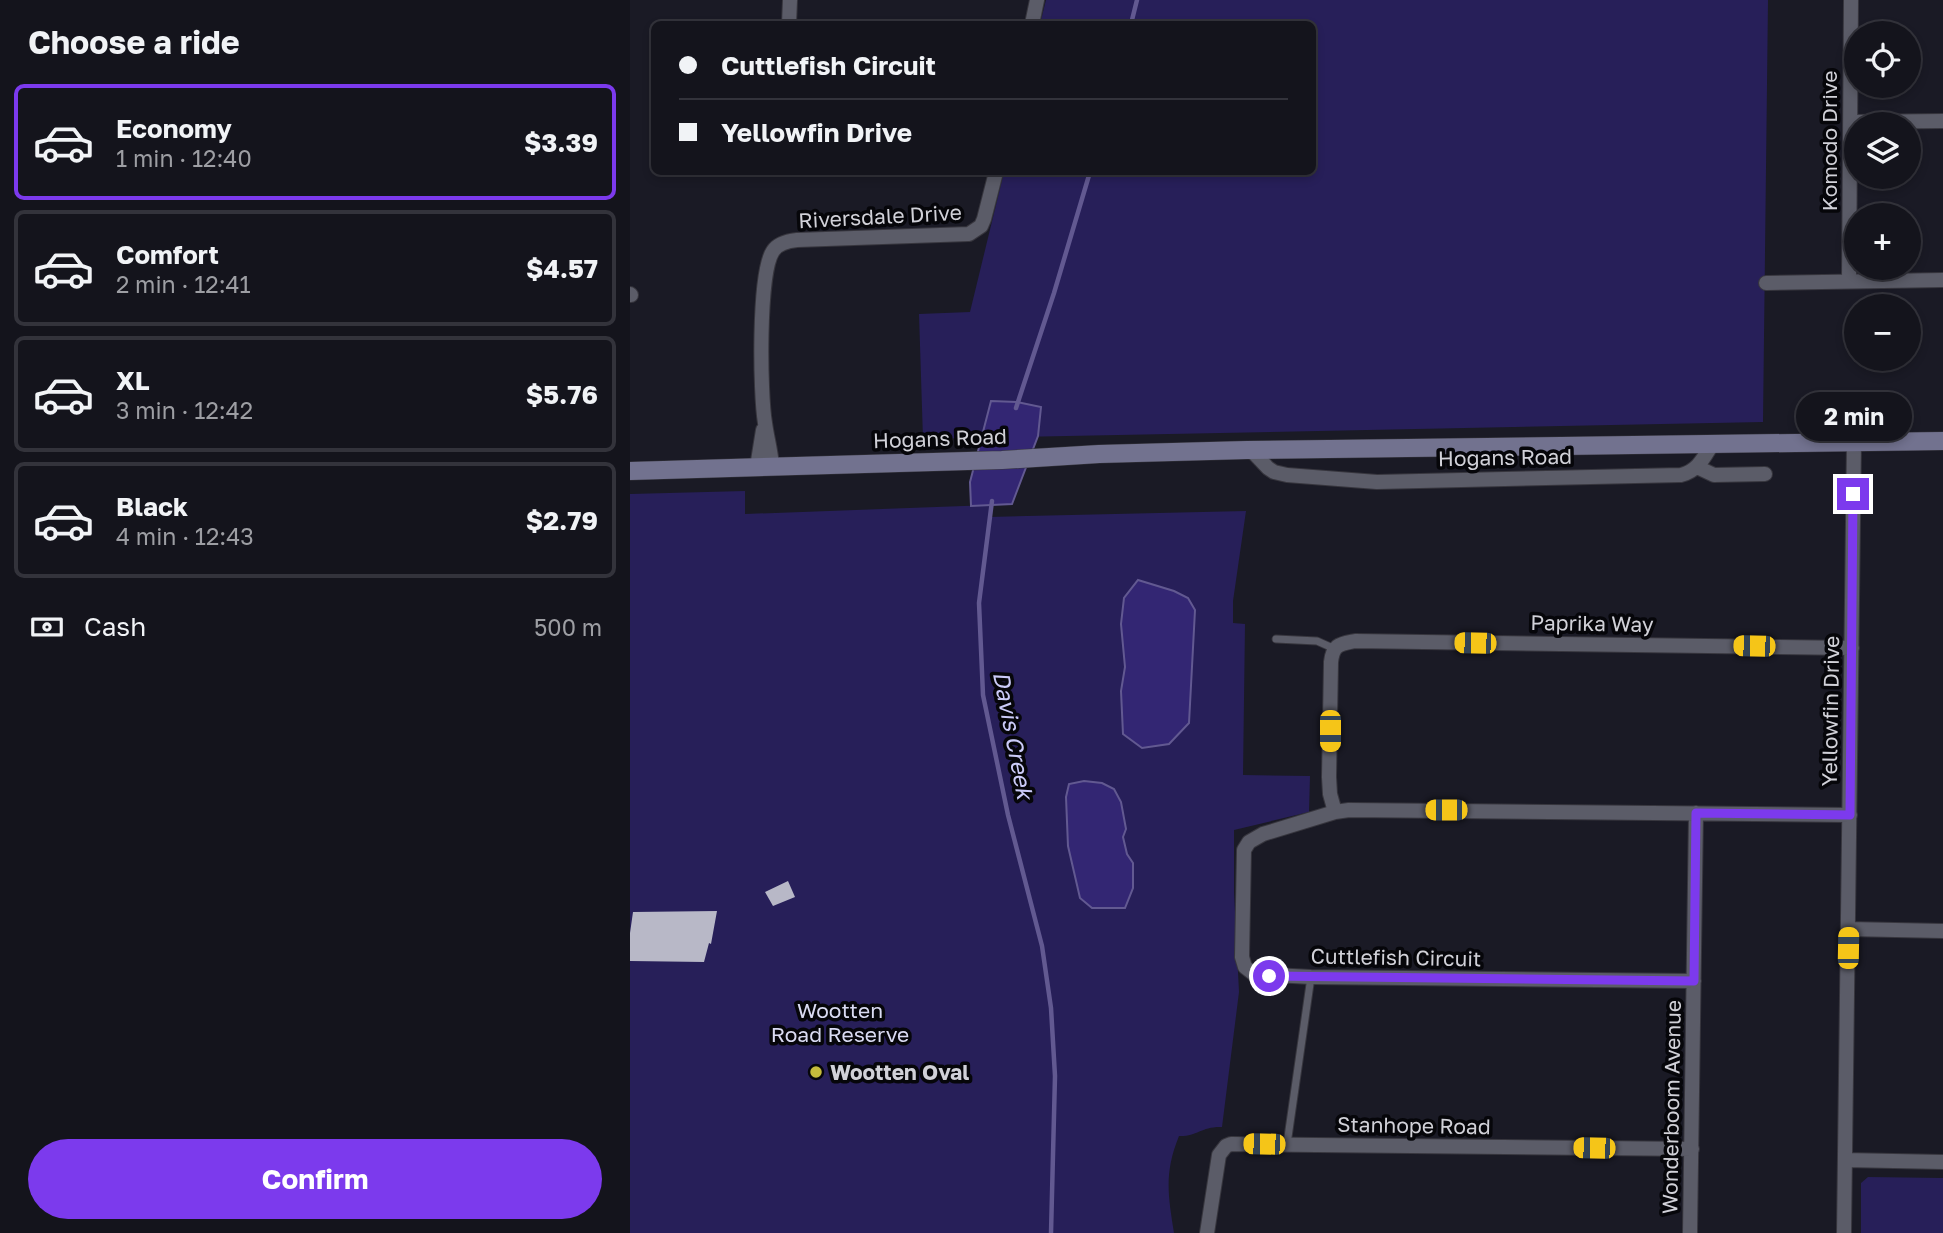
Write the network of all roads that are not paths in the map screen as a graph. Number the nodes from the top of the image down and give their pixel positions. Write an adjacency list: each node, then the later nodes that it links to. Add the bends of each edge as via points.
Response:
1 (790, 0): 4 (street)
2 (1038, 0): 5 (street)
3 (1852, 0): 6 (street, Komodo Drive)
4 (789, 21)
5 (1033, 21)
6 (1851, 112)
7 (1921, 121): 8 (street)
8 (1943, 121)
9 (995, 175): 18 (street, Riversdale Drive, via 981,226 969,234 797,240 777,246 768,264 762,314)
10 (1850, 189): 12 (street, Komodo Drive)
11 (1943, 279): 12 (street)
12 (1849, 281): 13 (street)
13 (1766, 283)
14 (1943, 441): 15 (street, Hogans Road)
15 (1854, 442): 16 (street, Hogans Road); 23 (street, Yellowfin Drive)
16 (1713, 443): 17 (street, Hogans Road); 19 (street)
17 (1251, 450): 18 (street, Hogans Road); 19 (street, Hogans Road, via 1274,472 1355,482 1674,475)
18 (765, 466): 20 (street, Hogans Road)
19 (1697, 467): 21 (street, via 1714,475)
20 (630, 471)
21 (1765, 474)
22 (1276, 639): 24 (lane, Paprika Way, via 1317,641)
23 (1852, 648): 24 (street, Paprika Way, via 1355,641); 27 (street, Yellowfin Drive)
24 (1335, 649): 25 (street, via 1329,778)
25 (1335, 812): 26 (street, Cuttlefish Circuit); 30 (street, Cuttlefish Circuit, via 1263,834 1248,842 1244,850 1245,967 1261,976)
26 (1696, 813): 27 (street, Cuttlefish Circuit); 31 (street, Wonderboom Avenue)
27 (1850, 815): 28 (street, Yellowfin Drive)
28 (1848, 929): 29 (street); 34 (street, Yellowfin Drive)
29 (1943, 931)
30 (1311, 977): 31 (street, Cuttlefish Circuit); 32 (lane)
31 (1694, 981): 33 (street, Wonderboom Avenue)
32 (1286, 1144): 33 (street, Stanhope Road); 36 (street, Stanhope Road, via 1236,1143 1222,1150)
33 (1692, 1149): 37 (street, Wonderboom Avenue)
34 (1844, 1160): 35 (street); 38 (street, Yellowfin Drive)
35 (1943, 1162)
36 (1207, 1233)
37 (1690, 1233)
38 (1844, 1233)

